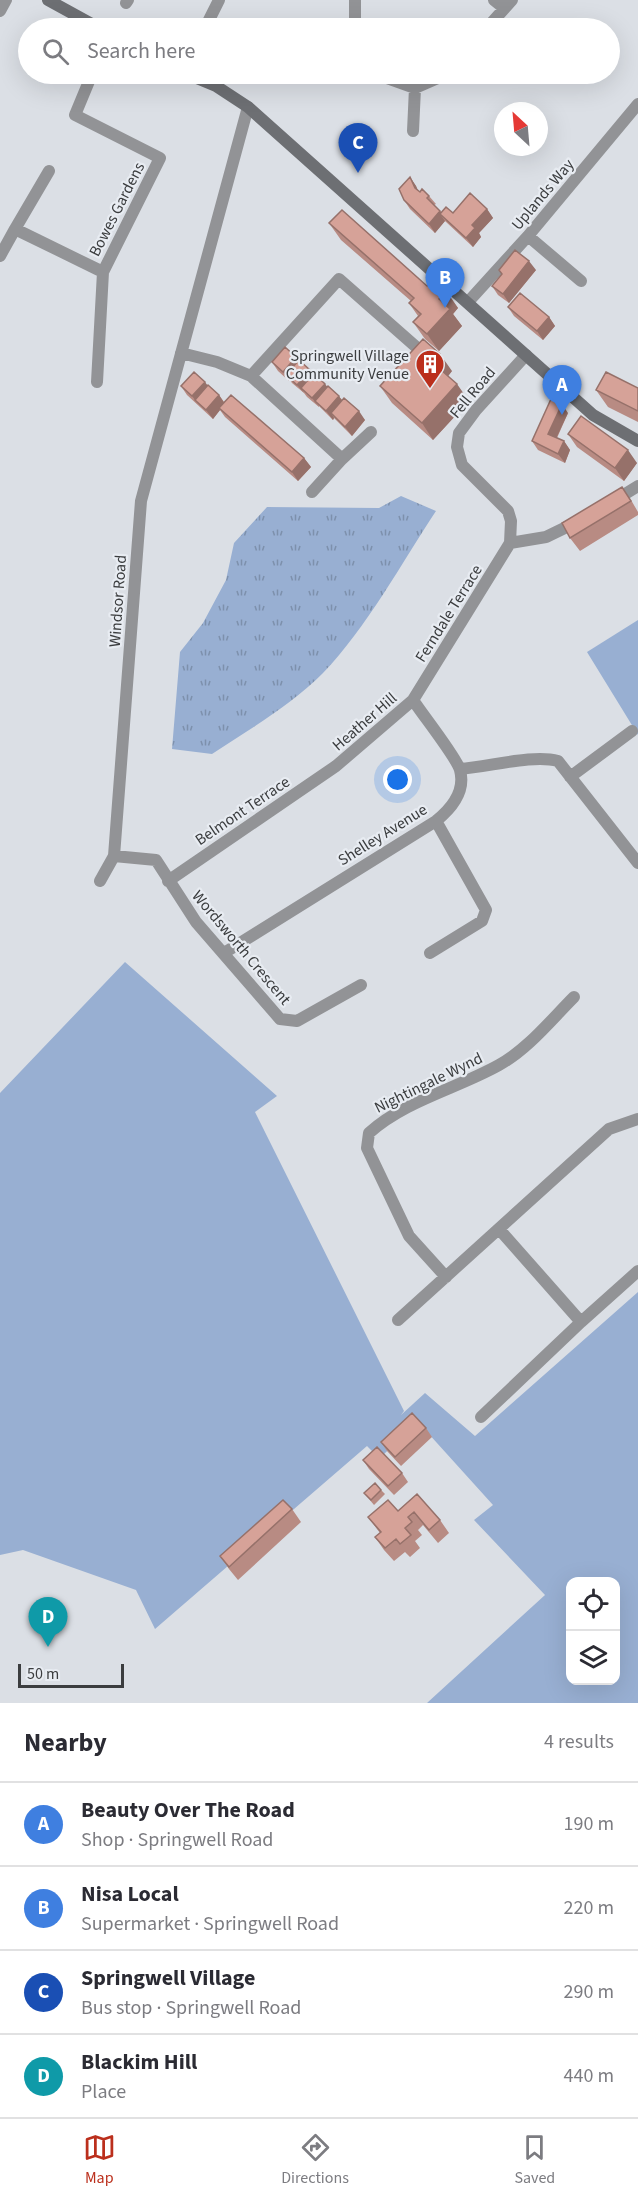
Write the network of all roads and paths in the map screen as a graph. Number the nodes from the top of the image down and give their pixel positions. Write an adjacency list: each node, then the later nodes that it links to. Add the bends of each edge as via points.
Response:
1 (6, 0): 7 (street)
2 (48, 0): 8 (main road)
3 (219, 0): 9 (street)
4 (355, 0): 10 (street)
5 (494, 0): 6 (street)
6 (508, 4): 11 (street)
7 (0, 12)
8 (81, 18)
9 (210, 18)
10 (355, 18)
11 (496, 18)
12 (88, 84): 24 (street, Bowes Gardens, via 75,115 160,158)
13 (211, 84): 18 (main road)
14 (404, 84): 16 (street)
15 (424, 84): 16 (street)
16 (415, 88): 19 (street)
17 (638, 104): 22 (street, Uplands Way)
18 (248, 107): 26 (main road); 27 (street, Windsor Road)
19 (413, 131)
20 (49, 171): 21 (street)
21 (15, 229): 23 (street); 24 (street, Bowes Gardens)
22 (528, 236): 25 (street); 26 (street, Uplands Way)
23 (0, 256)
24 (103, 272): 31 (street, Bowes Gardens)
25 (581, 281)
26 (468, 302): 29 (main road)
27 (181, 353): 30 (street); 44 (street, Windsor Road, via 141,501)
28 (423, 353): 30 (street, via 339,279)
29 (526, 355): 33 (main road, via 593,415); 37 (street, Fell Road, via 459,433 457,447 462,465 508,511)
30 (251, 376): 34 (street)
31 (97, 382)
32 (371, 432): 34 (street)
33 (638, 441)
34 (342, 459): 36 (street)
35 (638, 486): 37 (street, via 546,537)
36 (312, 492)
37 (510, 543): 38 (street, Ferndale Terrace)
38 (413, 700): 40 (street, Heather Hill); 41 (street)
39 (632, 731): 42 (street)
40 (336, 766): 47 (street, Belmont Terrace)
41 (460, 770): 42 (street, via 544,757 558,761); 43 (street, Shelley Avenue, via 460,788 452,808)
42 (570, 777): 45 (street)
43 (436, 821): 48 (street, Shelley Avenue); 49 (street, via 486,910 482,921)
44 (114, 856): 46 (street, Windsor Road); 47 (street, via 156,860)
45 (638, 863)
46 (100, 881)
47 (168, 881): 48 (street, Wordsworth Crescent, via 196,922)
48 (224, 953): 50 (street, Wordsworth Crescent, via 280,1019 297,1021)
49 (430, 953)
50 (361, 985)
51 (573, 997): 55 (street, Nightingale Wynd, via 524,1048 500,1065 399,1111 369,1133 367,1148 409,1236)
52 (638, 1119): 53 (street, via 609,1130)
53 (499, 1229): 55 (street); 57 (street)
54 (638, 1270): 57 (street)
55 (446, 1277): 56 (street)
56 (398, 1320)
57 (580, 1322): 58 (street)
58 (481, 1417)

